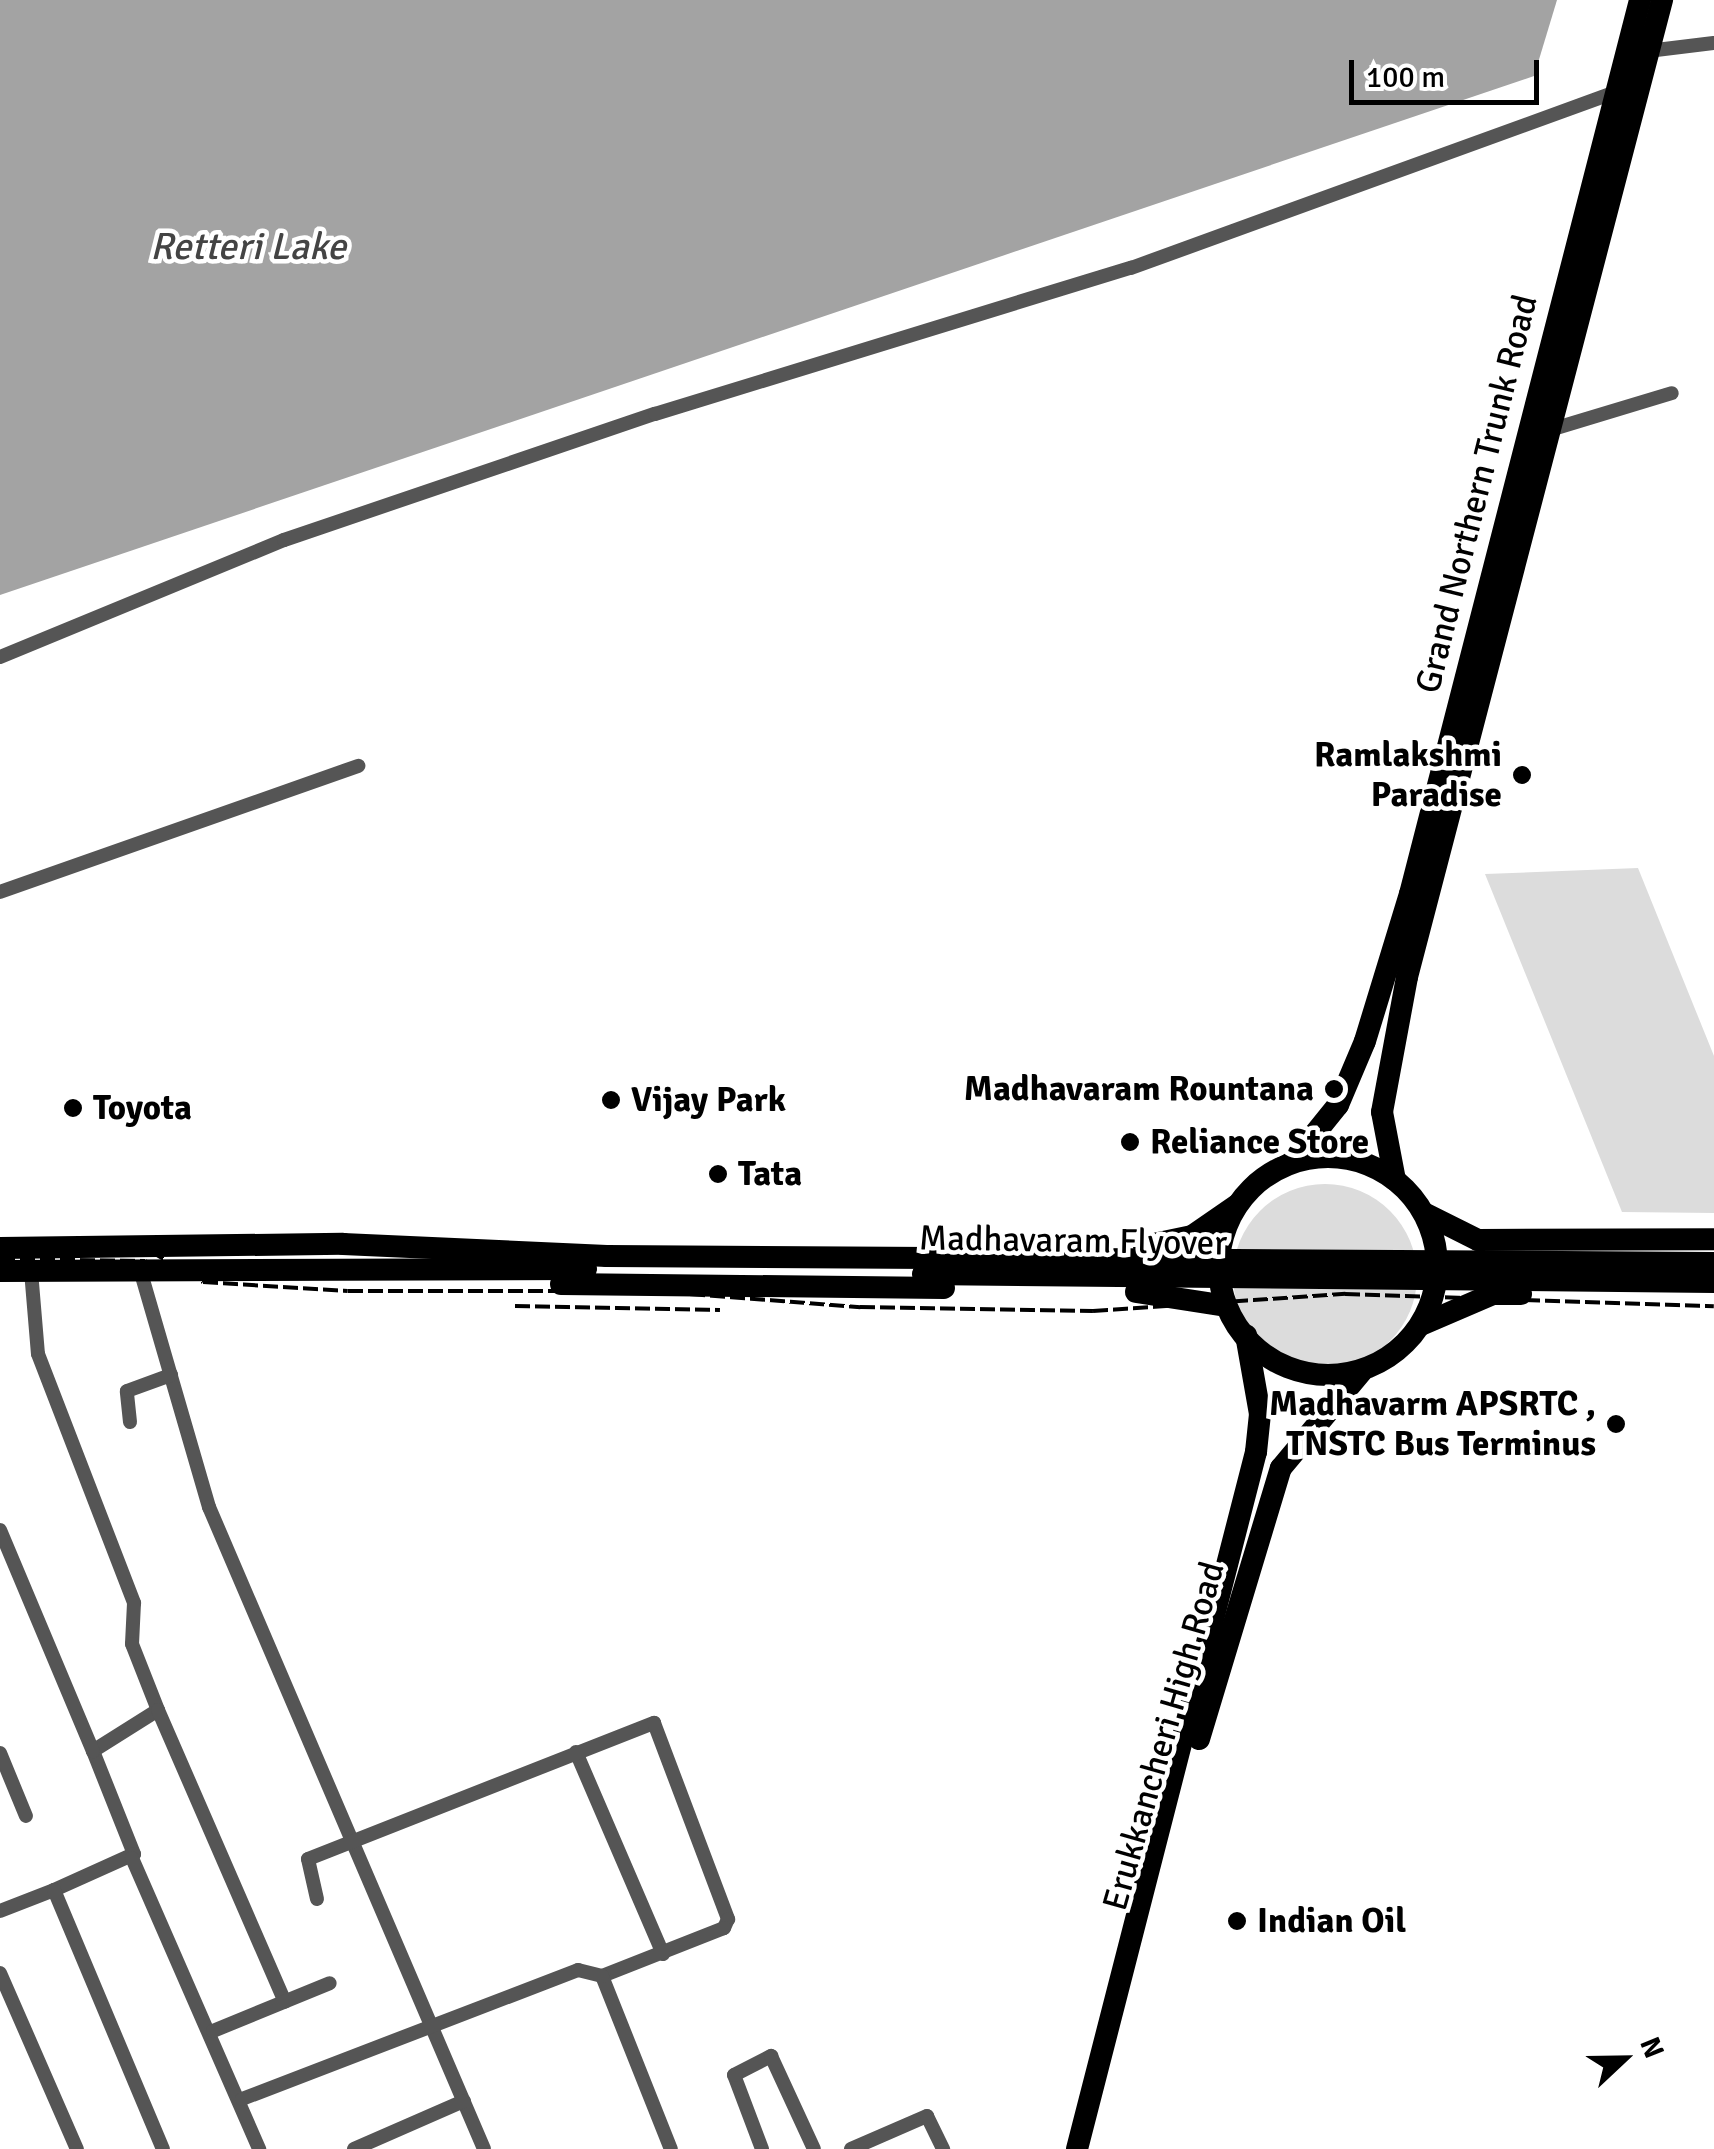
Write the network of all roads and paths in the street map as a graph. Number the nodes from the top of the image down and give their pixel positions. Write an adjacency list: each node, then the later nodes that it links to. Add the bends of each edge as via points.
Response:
1 (1640, 0): 5 (main road, Grand Northern Trunk Road)
2 (1662, 0): 4 (main road)
3 (1714, 44): 4 (street)
4 (1648, 51): 7 (main road)
5 (1616, 92): 8 (street, via 1242,230 284,540); 11 (main road, Grand Northern Trunk Road, via 1410,894 1365,1041 1338,1104)
6 (1672, 394): 7 (street)
7 (1553, 429): 12 (main road, via 1407,977 1382,1112)
8 (0, 657)
9 (358, 766): 10 (street)
10 (1, 888)
11 (1292, 1162): 12 (main road, via 1346,1159); 13 (main road, via 1261,1179)
12 (1396, 1180): 14 (main road)
13 (1237, 1204): 17 (main road, via 1192,1236 1152,1246 662,1245 456,1237); 25 (main road, via 1223,1236 1219,1271)
14 (1424, 1213): 15 (main road, via 1478,1240); 26 (main road, via 1438,1270)
15 (1714, 1239)
16 (0, 1248): 17 (main road)
17 (458, 1256): 18 (main road, Madhavaram Flyover); 21 (main road, Madhavaram Flyover); 23 (main road, Madhavaram Flyover)
18 (1714, 1263)
19 (0, 1271): 20 (main road)
20 (31, 1271): 22 (main road); 34 (street, via 38,1354 134,1603 132,1644)
21 (431, 1272): 22 (main road); 25 (main road, via 450,1283 1117,1291)
22 (142, 1273): 29 (street)
23 (1714, 1282)
24 (1714, 1294): 26 (main road, via 1493,1294)
25 (1226, 1306): 27 (main road)
26 (1420, 1325): 28 (main road, via 1396,1352)
27 (1246, 1335): 28 (main road, via 1269,1358 1298,1372 1331,1376); 31 (main road, via 1257,1378)
28 (1363, 1370): 32 (main road, Erukkancheri High Road)
29 (171, 1375): 30 (street, via 127,1391); 39 (street, via 210,1506)
30 (130, 1422)
31 (1258, 1435): 32 (main road); 63 (main road)
32 (1294, 1448): 64 (main road, Erukkancheri High Road, via 1262,1515 1162,1867)
33 (0, 1530): 35 (street)
34 (158, 1710): 35 (street); 48 (street)
35 (93, 1751): 40 (street, via 136,1848)
36 (576, 1752): 39 (street); 44 (street); 44 (street, via 649,1723 657,1726 728,1919 724,1928)
37 (0, 1754): 38 (street)
38 (26, 1816)
39 (350, 1839): 42 (street, via 304,1864); 49 (street)
40 (132, 1858): 41 (street); 50 (street)
41 (54, 1890): 43 (street); 54 (street)
42 (317, 1899)
43 (0, 1911)
44 (663, 1954): 46 (street)
45 (0, 1973): 53 (street)
46 (602, 1976): 49 (street, via 578,1970); 58 (street)
47 (330, 1983): 48 (street)
48 (285, 2002): 50 (street)
49 (426, 2026): 51 (street); 52 (street)
50 (213, 2031): 51 (street)
51 (242, 2099): 55 (street)
52 (464, 2101): 56 (street); 57 (street)
53 (77, 2149)
54 (163, 2149)
55 (259, 2149)
56 (354, 2149)
57 (484, 2149)
58 (671, 2149)
59 (762, 2149): 60 (street, via 734,2075 771,2056)
60 (814, 2149)
61 (851, 2149): 62 (street, via 927,2116)
62 (943, 2149)
63 (1077, 2149)
64 (1092, 2149)

